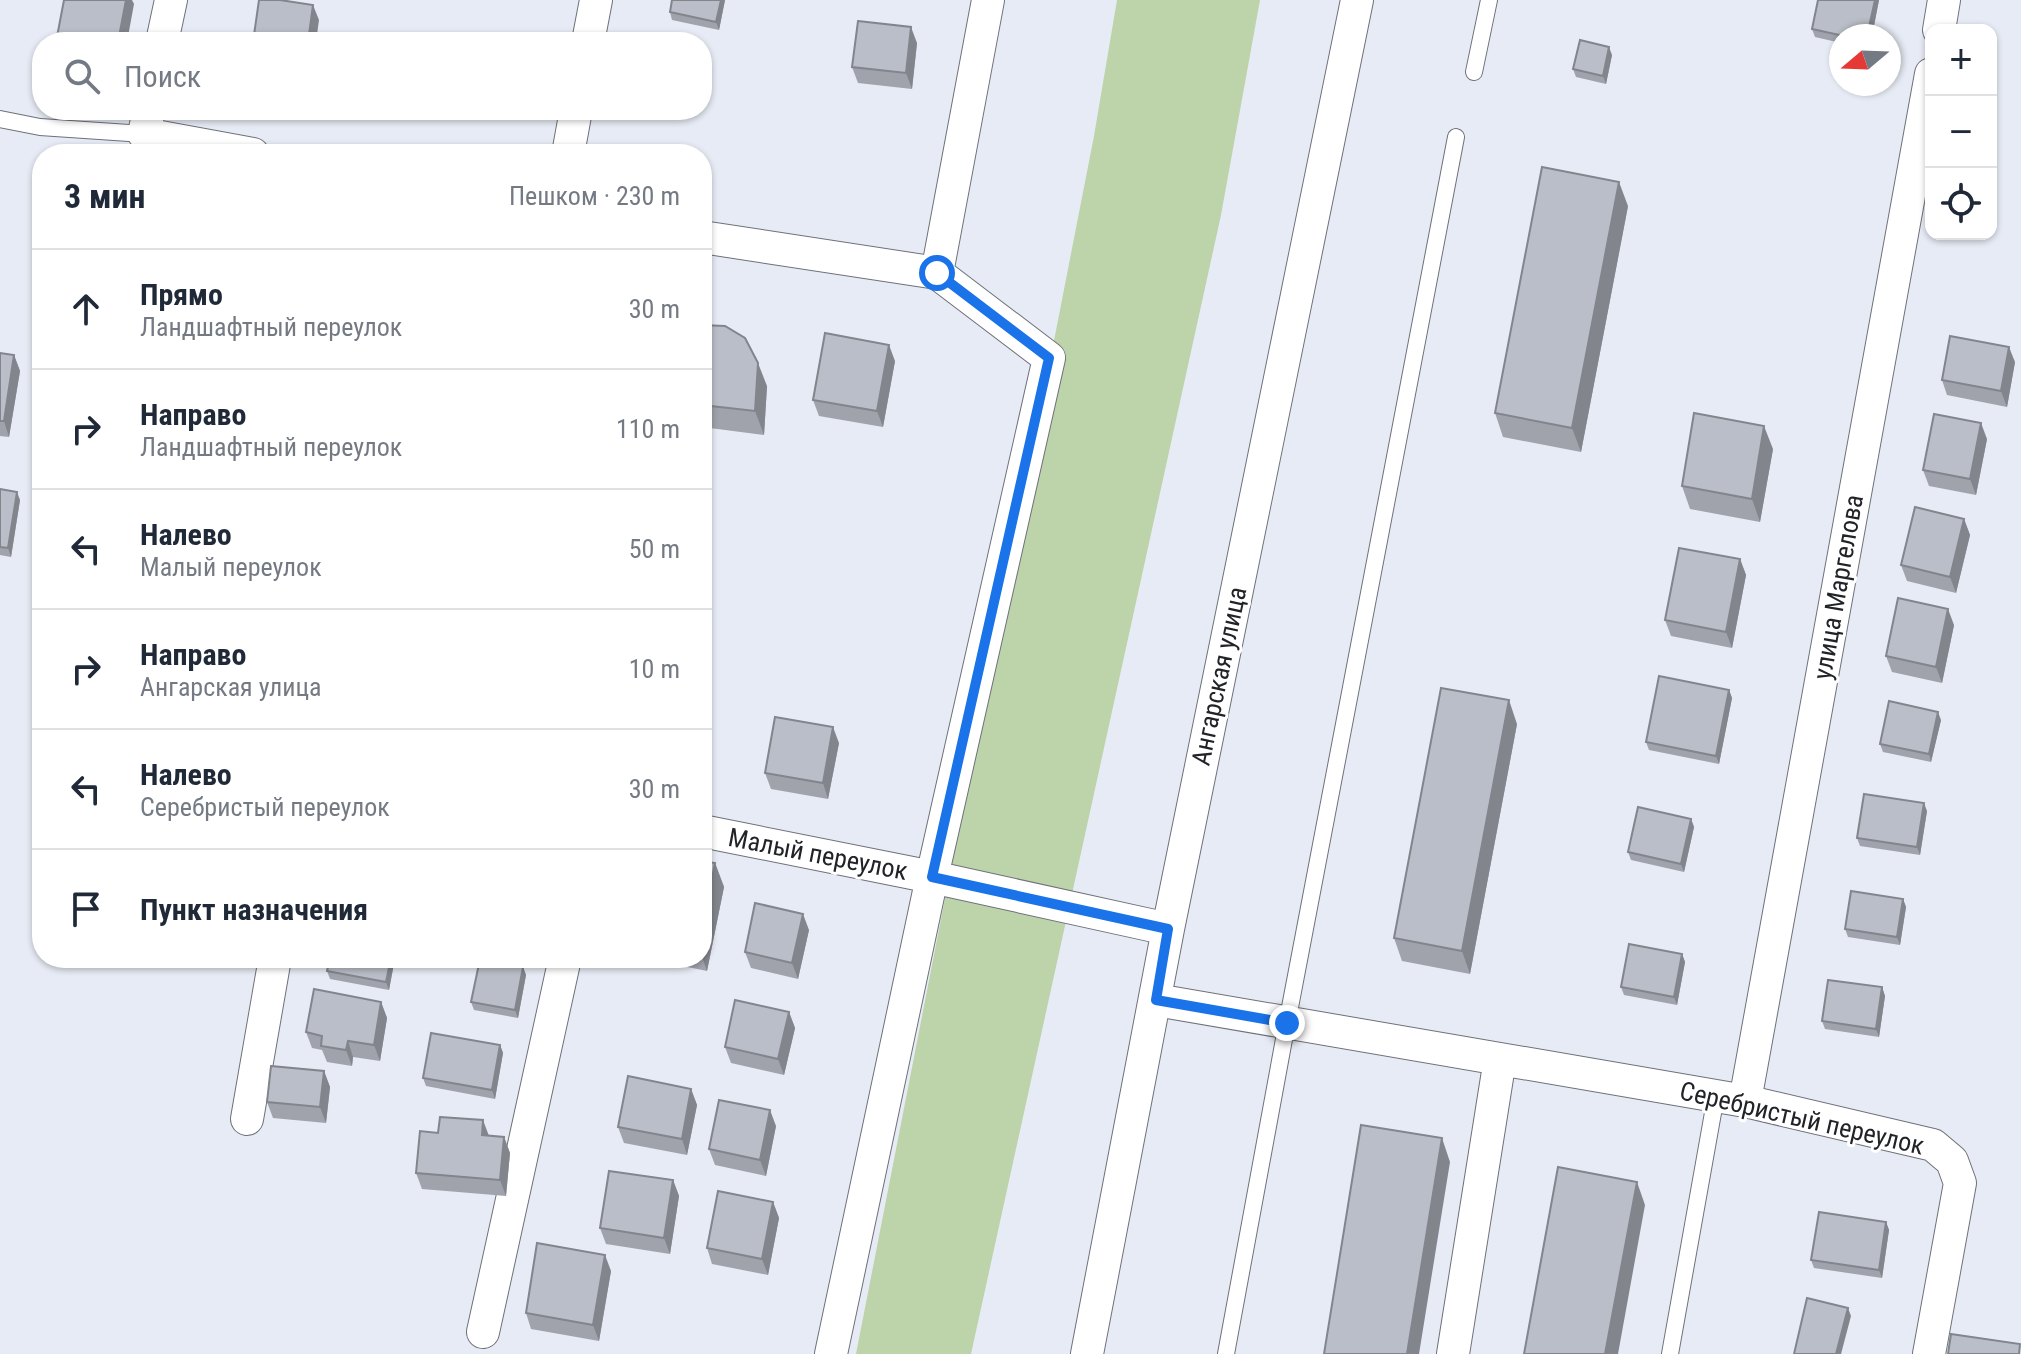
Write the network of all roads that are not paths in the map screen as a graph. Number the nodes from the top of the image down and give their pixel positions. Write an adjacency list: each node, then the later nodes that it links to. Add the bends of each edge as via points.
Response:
1 (171, 0): 8 (street)
2 (596, 0): 9 (street)
3 (988, 0): 19 (street)
4 (1357, 0): 22 (street, Ангарская улица)
5 (1489, 0): 10 (lane)
6 (1944, 0): 7 (street)
7 (1940, 24)
8 (164, 32)
9 (590, 32)
10 (1474, 72)
11 (1927, 96): 28 (street, улица Маргелова)
12 (0, 119): 14 (lane, via 40,127)
13 (574, 120): 17 (street)
14 (147, 122): 16 (street)
15 (1456, 137): 26 (lane)
16 (220, 144)
17 (570, 144)
18 (712, 239): 19 (street)
19 (937, 273): 21 (street, via 1049,358)
20 (712, 833): 21 (street, Малый переулок)
21 (932, 877): 22 (street, Малый переулок); 31 (street)
22 (1168, 929): 25 (street, Ангарская улица)
23 (273, 968): 29 (street)
24 (563, 968): 30 (street)
25 (1156, 1000): 26 (street, Серебристый переулок); 32 (street, Ангарская улица)
26 (1287, 1023): 27 (street, Серебристый переулок); 33 (lane)
27 (1500, 1059): 28 (street, Серебристый переулок); 34 (street)
28 (1730, 1098): 35 (lane); 36 (street, Серебристый переулок, via 1933,1145 1952,1161 1960,1183)
29 (247, 1119)
30 (483, 1332)
31 (831, 1354)
32 (1087, 1354)
33 (1226, 1354)
34 (1453, 1354)
35 (1670, 1354)
36 (1929, 1354)

